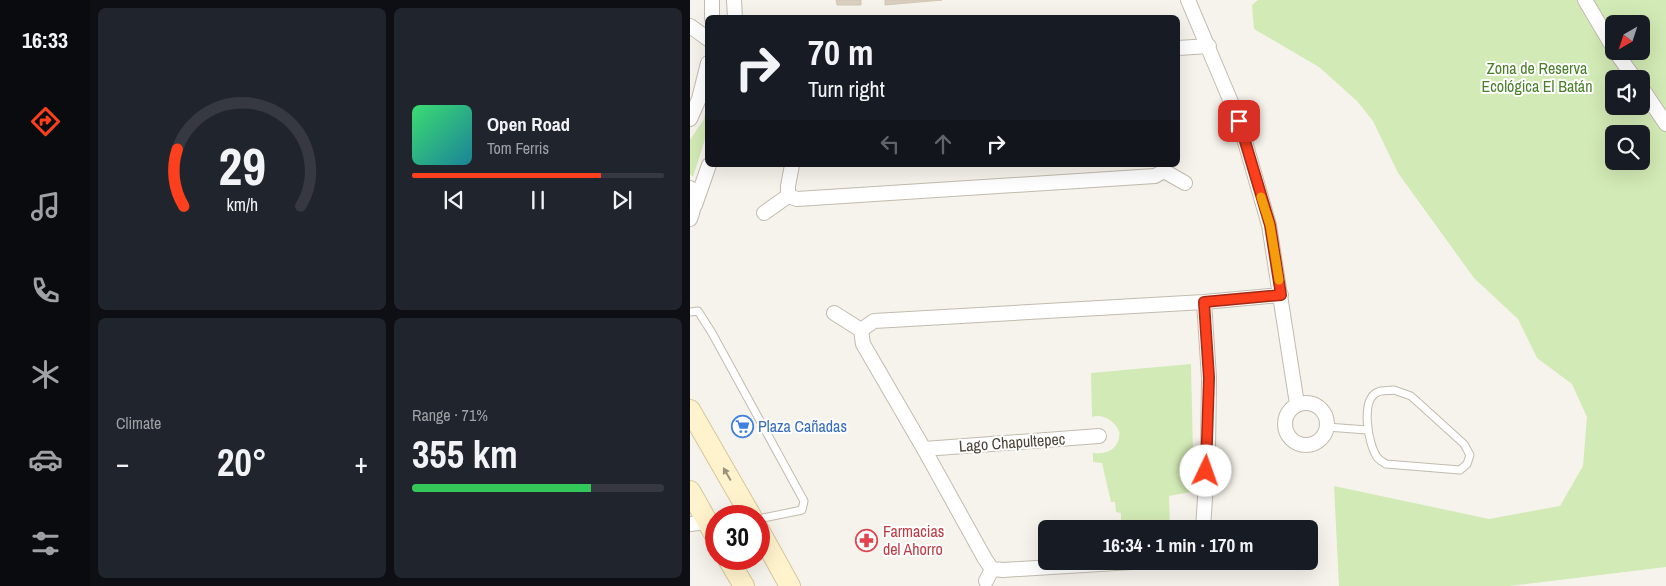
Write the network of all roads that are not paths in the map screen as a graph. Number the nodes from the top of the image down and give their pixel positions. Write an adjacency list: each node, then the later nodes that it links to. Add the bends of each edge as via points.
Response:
1 (712, 0): 5 (street)
2 (734, 0): 6 (street)
3 (1188, 0): 10 (street)
4 (1585, 0): 8 (street)
5 (712, 15)
6 (735, 15)
7 (690, 26): 9 (street)
8 (1605, 33)
9 (705, 37)
10 (1209, 46): 11 (street); 25 (street, via 1239,121 1270,225)
11 (1180, 48)
12 (705, 75): 14 (street)
13 (1650, 100): 15 (street)
14 (690, 119)
15 (1666, 124)
16 (708, 167): 22 (street)
17 (792, 167): 21 (street)
18 (1164, 168): 19 (street); 21 (street, via 1155,176 797,199)
19 (1184, 183)
20 (690, 188): 22 (street)
21 (788, 196): 23 (street)
22 (694, 205): 24 (street)
23 (764, 213)
24 (690, 219)
25 (1281, 295): 26 (street); 30 (street)
26 (1204, 302): 29 (street, via 874,321); 39 (street, via 1209,378)
27 (690, 312): 38 (lane, via 698,311 712,333 804,500 802,510)
28 (834, 314): 29 (street)
29 (861, 330): 35 (street, via 863,344)
30 (1297, 404): 32 (street, via 1319,407 1326,416); 32 (street, via 1288,411 1284,422 1286,433 1293,442 1303,446 1314,444 1323,437)
31 (690, 410): 37 (main road, one-way to 31)
32 (1327, 427): 33 (lane)
33 (1367, 430): 33 (lane, via 1377,458 1386,464 1460,470 1470,455 1464,444 1410,396 1394,390 1379,391 1372,396)
34 (1099, 436): 35 (street, Lago Chapultepec)
35 (924, 449): 42 (street, via 985,560 989,575 1003,570)
36 (690, 491): 40 (main road)
37 (747, 505)
38 (770, 519)
39 (1204, 520)
40 (705, 528)
41 (770, 547): 45 (main road)
42 (1038, 568)
43 (735, 570): 44 (main road)
44 (744, 586)
45 (790, 586)

